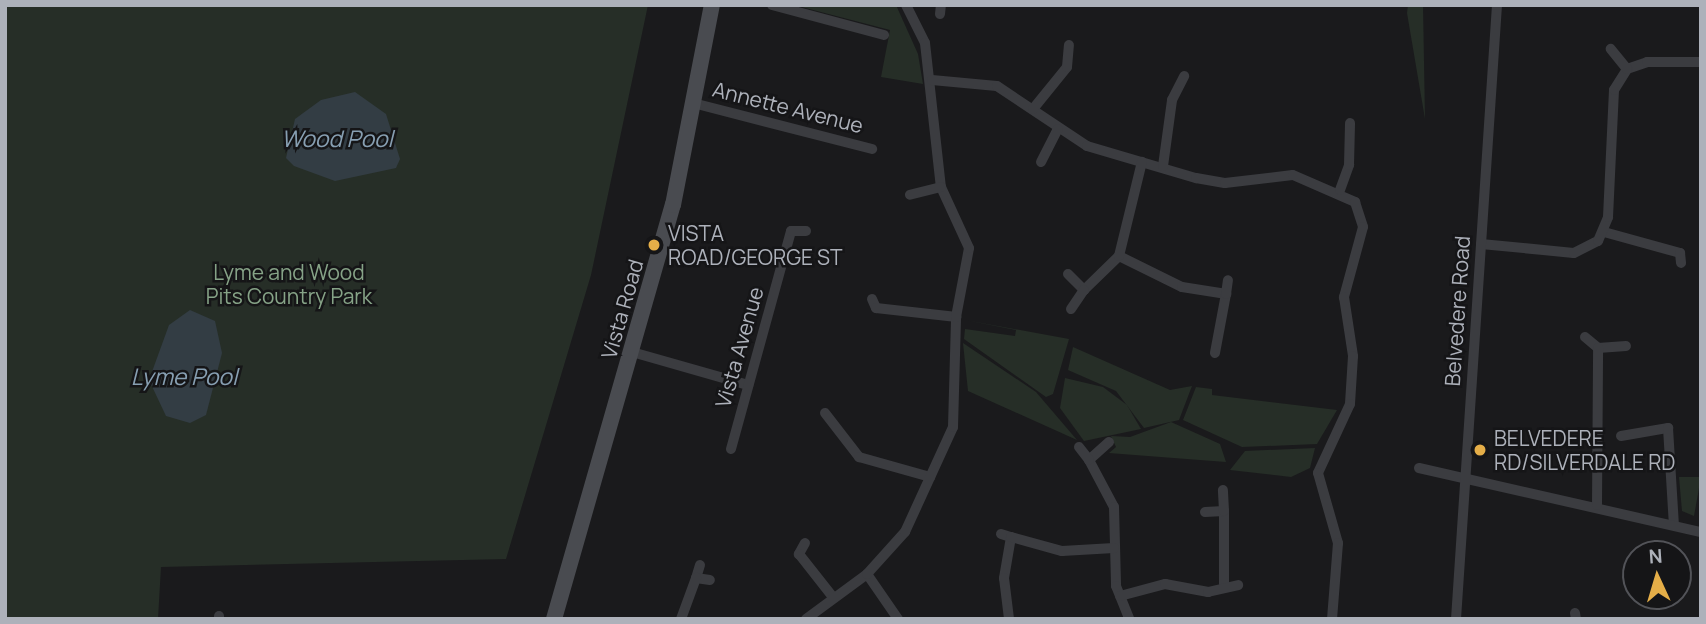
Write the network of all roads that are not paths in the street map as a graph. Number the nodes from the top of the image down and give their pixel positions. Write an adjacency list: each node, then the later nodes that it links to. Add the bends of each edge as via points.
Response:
1 (712, 5): 12 (main road, Vista Road)
2 (772, 5): 5 (street)
3 (1497, 5): 25 (street, Belvedere Road)
4 (912, 7): 11 (street)
5 (884, 35)
6 (1069, 45): 13 (street, via 1067,67)
7 (1611, 49): 9 (street)
8 (1701, 62): 9 (street, via 1647,62)
9 (1627, 69): 24 (street, via 1614,90)
10 (1185, 76): 19 (street, via 1172,100)
11 (932, 79): 13 (street, via 989,83); 20 (street, via 933,157)
12 (693, 103): 16 (street, Annette Avenue); 38 (main road, Vista Road)
13 (1033, 109): 15 (street)
14 (1350, 122): 21 (street, via 1349,165)
15 (1058, 129): 17 (street); 18 (street)
16 (872, 149)
17 (1041, 162)
18 (1142, 162): 19 (street); 27 (street)
19 (1163, 166): 21 (street, via 1225,183 1293,175)
20 (941, 187): 22 (street); 34 (street, via 969,248)
21 (1340, 190): 72 (street, via 1355,202 1363,227 1344,297 1353,356 1350,404 1318,473 1338,543)
22 (910, 194)
23 (806, 231): 40 (street, Vista Avenue, via 792,231)
24 (1604, 232): 25 (street, via 1594,245 1574,253); 26 (street)
25 (1481, 244): 48 (street, Belvedere Road)
26 (1681, 254)
27 (1119, 256): 30 (street); 31 (street, via 1182,287)
28 (1068, 275): 30 (street)
29 (1227, 280): 31 (street)
30 (1084, 290): 33 (street)
31 (1226, 294): 39 (street)
32 (875, 307): 34 (street)
33 (1071, 309)
34 (956, 317): 49 (street, via 956,417)
35 (1585, 337): 37 (street)
36 (1626, 346): 37 (street)
37 (1598, 348): 51 (street)
38 (632, 352): 40 (street); 66 (main road, Vista Road)
39 (1215, 353)
40 (748, 385): 45 (street, Vista Avenue)
41 (825, 413): 49 (street, via 859,457)
42 (1621, 436): 54 (street, via 1668,428)
43 (1109, 442): 46 (street)
44 (1079, 447): 46 (street)
45 (731, 449)
46 (1089, 460): 56 (street, via 1110,494)
47 (1419, 468): 48 (street)
48 (1466, 477): 51 (street); 73 (street, Belvedere Road)
49 (929, 478): 59 (street, via 905,532)
50 (1223, 490): 52 (street)
51 (1597, 505): 54 (street)
52 (1224, 511): 53 (street); 62 (street)
53 (1205, 512)
54 (1674, 525): 55 (street)
55 (1701, 532)
56 (1114, 548): 65 (street); 70 (street, via 1062,551 1006,535 1004,578)
57 (798, 553): 64 (street)
58 (700, 565): 60 (street)
59 (867, 574): 64 (street); 69 (street)
60 (696, 578): 61 (street); 67 (street)
61 (710, 580)
62 (1224, 584): 63 (street); 65 (street, via 1208,592 1157,585)
63 (1238, 585)
64 (832, 596): 68 (street)
65 (1120, 596): 71 (street)
66 (554, 619)
67 (681, 619)
68 (806, 619)
69 (898, 619)
70 (1009, 619)
71 (1129, 619)
72 (1332, 619)
73 (1456, 619)

